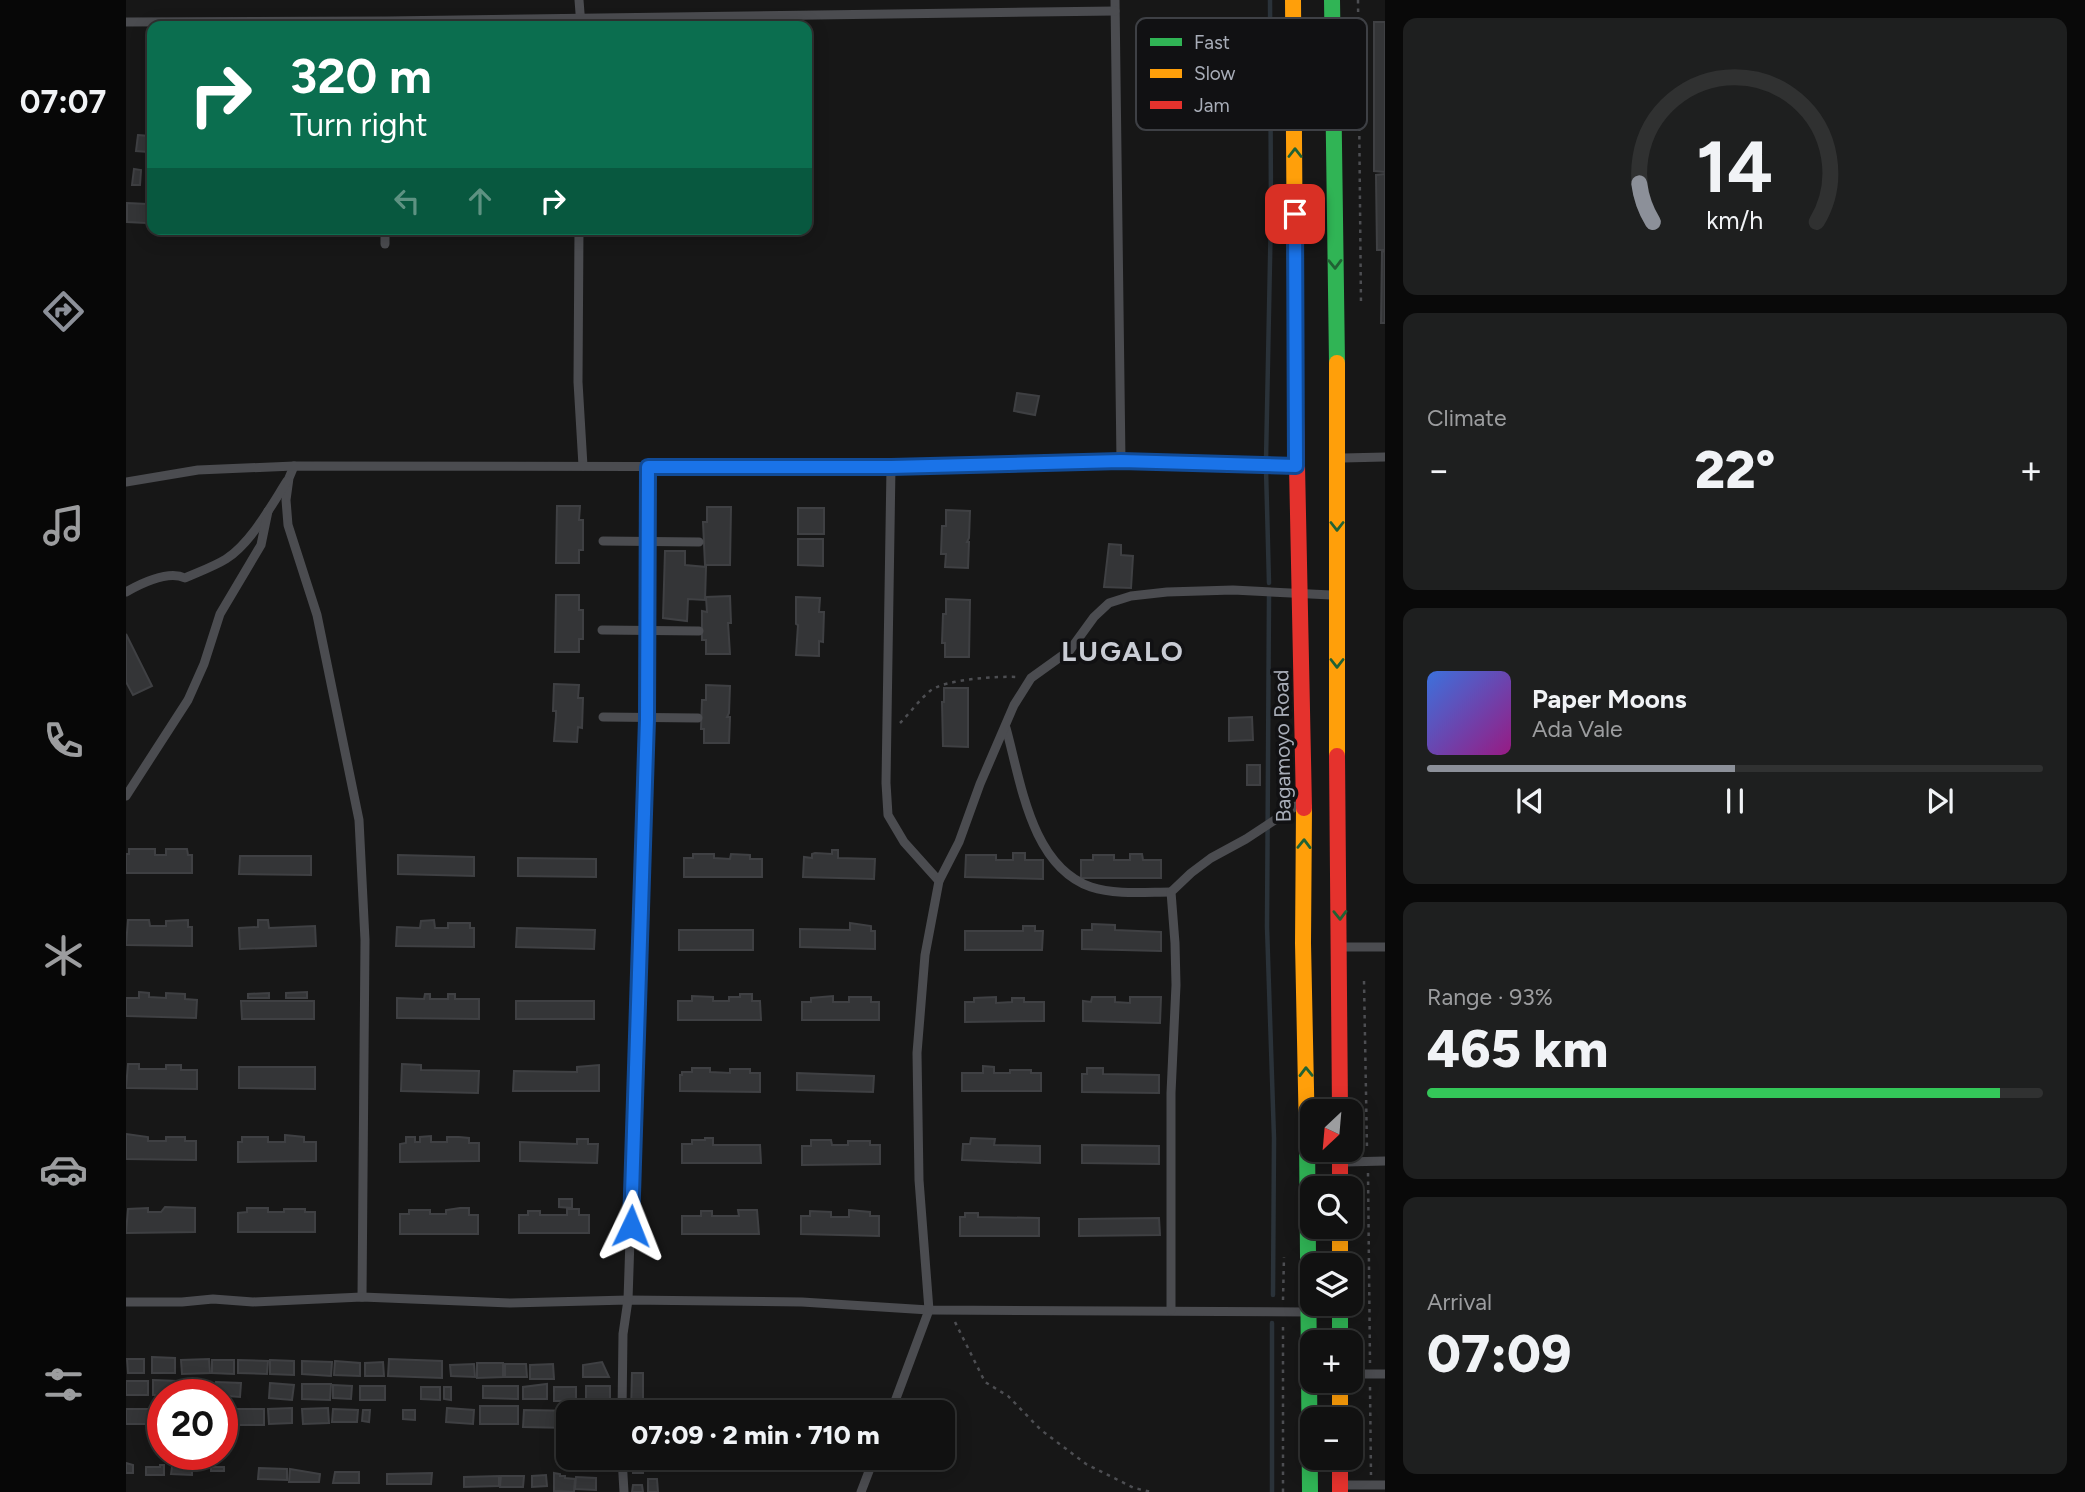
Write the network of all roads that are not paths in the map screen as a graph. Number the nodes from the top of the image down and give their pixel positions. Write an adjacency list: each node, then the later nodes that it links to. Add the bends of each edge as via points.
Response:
1 (579, 0): 8 (lane)
2 (1115, 0): 5 (lane)
3 (1293, 0): 6 (highway, Bagamoyo Road, one-way to 3)
4 (1332, 0): 7 (highway, one-way to 7)
5 (1115, 11): 9 (lane); 19 (lane)
6 (1293, 18)
7 (1332, 18)
8 (581, 21)
9 (630, 21)
10 (126, 22): 11 (lane)
11 (147, 23)
12 (1294, 130): 22 (highway, Bagamoyo Road, one-way to 12)
13 (1334, 130): 18 (highway, one-way to 18)
14 (385, 235): 16 (lane)
15 (579, 235): 21 (lane, via 578,382)
16 (384, 244)
17 (1385, 457): 18 (lane)
18 (1338, 458): 33 (highway, one-way to 33)
19 (1121, 461): 22 (lane); 24 (lane)
20 (293, 466): 21 (lane); 25 (lane); 26 (lane, via 198,470)
21 (583, 466): 23 (lane)
22 (1296, 466): 32 (highway, Bagamoyo Road)
23 (648, 467): 24 (lane); 29 (lane)
24 (891, 467): 43 (lane, via 888,815 904,842)
25 (289, 478): 27 (lane); 51 (lane, via 288,525 317,615 359,820 365,940)
26 (126, 482)
27 (268, 511): 31 (lane, via 225,560 185,578 176,574); 41 (lane, via 261,544 220,614 188,700)
28 (603, 541): 29 (lane)
29 (648, 541): 30 (lane); 35 (lane)
30 (699, 542)
31 (126, 592)
32 (1301, 593): 33 (lane); 40 (lane, via 1167,592 1109,603 1070,650 1031,678); 42 (highway, Bagamoyo Road)
33 (1337, 595): 45 (highway, one-way to 45)
34 (602, 631): 35 (lane)
35 (647, 631): 36 (lane); 39 (lane)
36 (699, 631)
37 (603, 717): 39 (lane)
38 (698, 718): 39 (lane)
39 (647, 719): 52 (lane)
40 (1006, 728): 43 (lane); 44 (lane, via 1038,838 1058,865 1094,888)
41 (126, 796)
42 (1304, 802): 44 (lane, via 1211,858); 50 (highway, Bagamoyo Road, one-way to 42, via 1303,943)
43 (939, 881): 55 (lane, via 925,955 917,1053 919,1180)
44 (1171, 892): 56 (lane, via 1175,953)
45 (1340, 947): 46 (lane); 47 (highway)
46 (1385, 947)
47 (1340, 1099)
48 (1363, 1160): 49 (lane)
49 (1385, 1161)
50 (1324, 1253)
51 (362, 1297): 52 (lane, via 510,1303); 53 (lane)
52 (628, 1300): 55 (lane, via 802,1302); 60 (lane)
53 (126, 1302)
54 (1300, 1309): 56 (lane)
55 (929, 1310): 56 (lane); 61 (lane)
56 (1171, 1310)
57 (1327, 1316): 69 (highway, Bagamoyo Road)
58 (1363, 1374): 59 (lane)
59 (1385, 1374)
60 (622, 1400)
61 (895, 1400)
62 (623, 1470): 67 (lane)
63 (869, 1470): 68 (lane)
64 (1340, 1470): 66 (highway)
65 (1385, 1485): 66 (lane)
66 (1340, 1489)
67 (624, 1492)
68 (861, 1492)
69 (1310, 1492)

